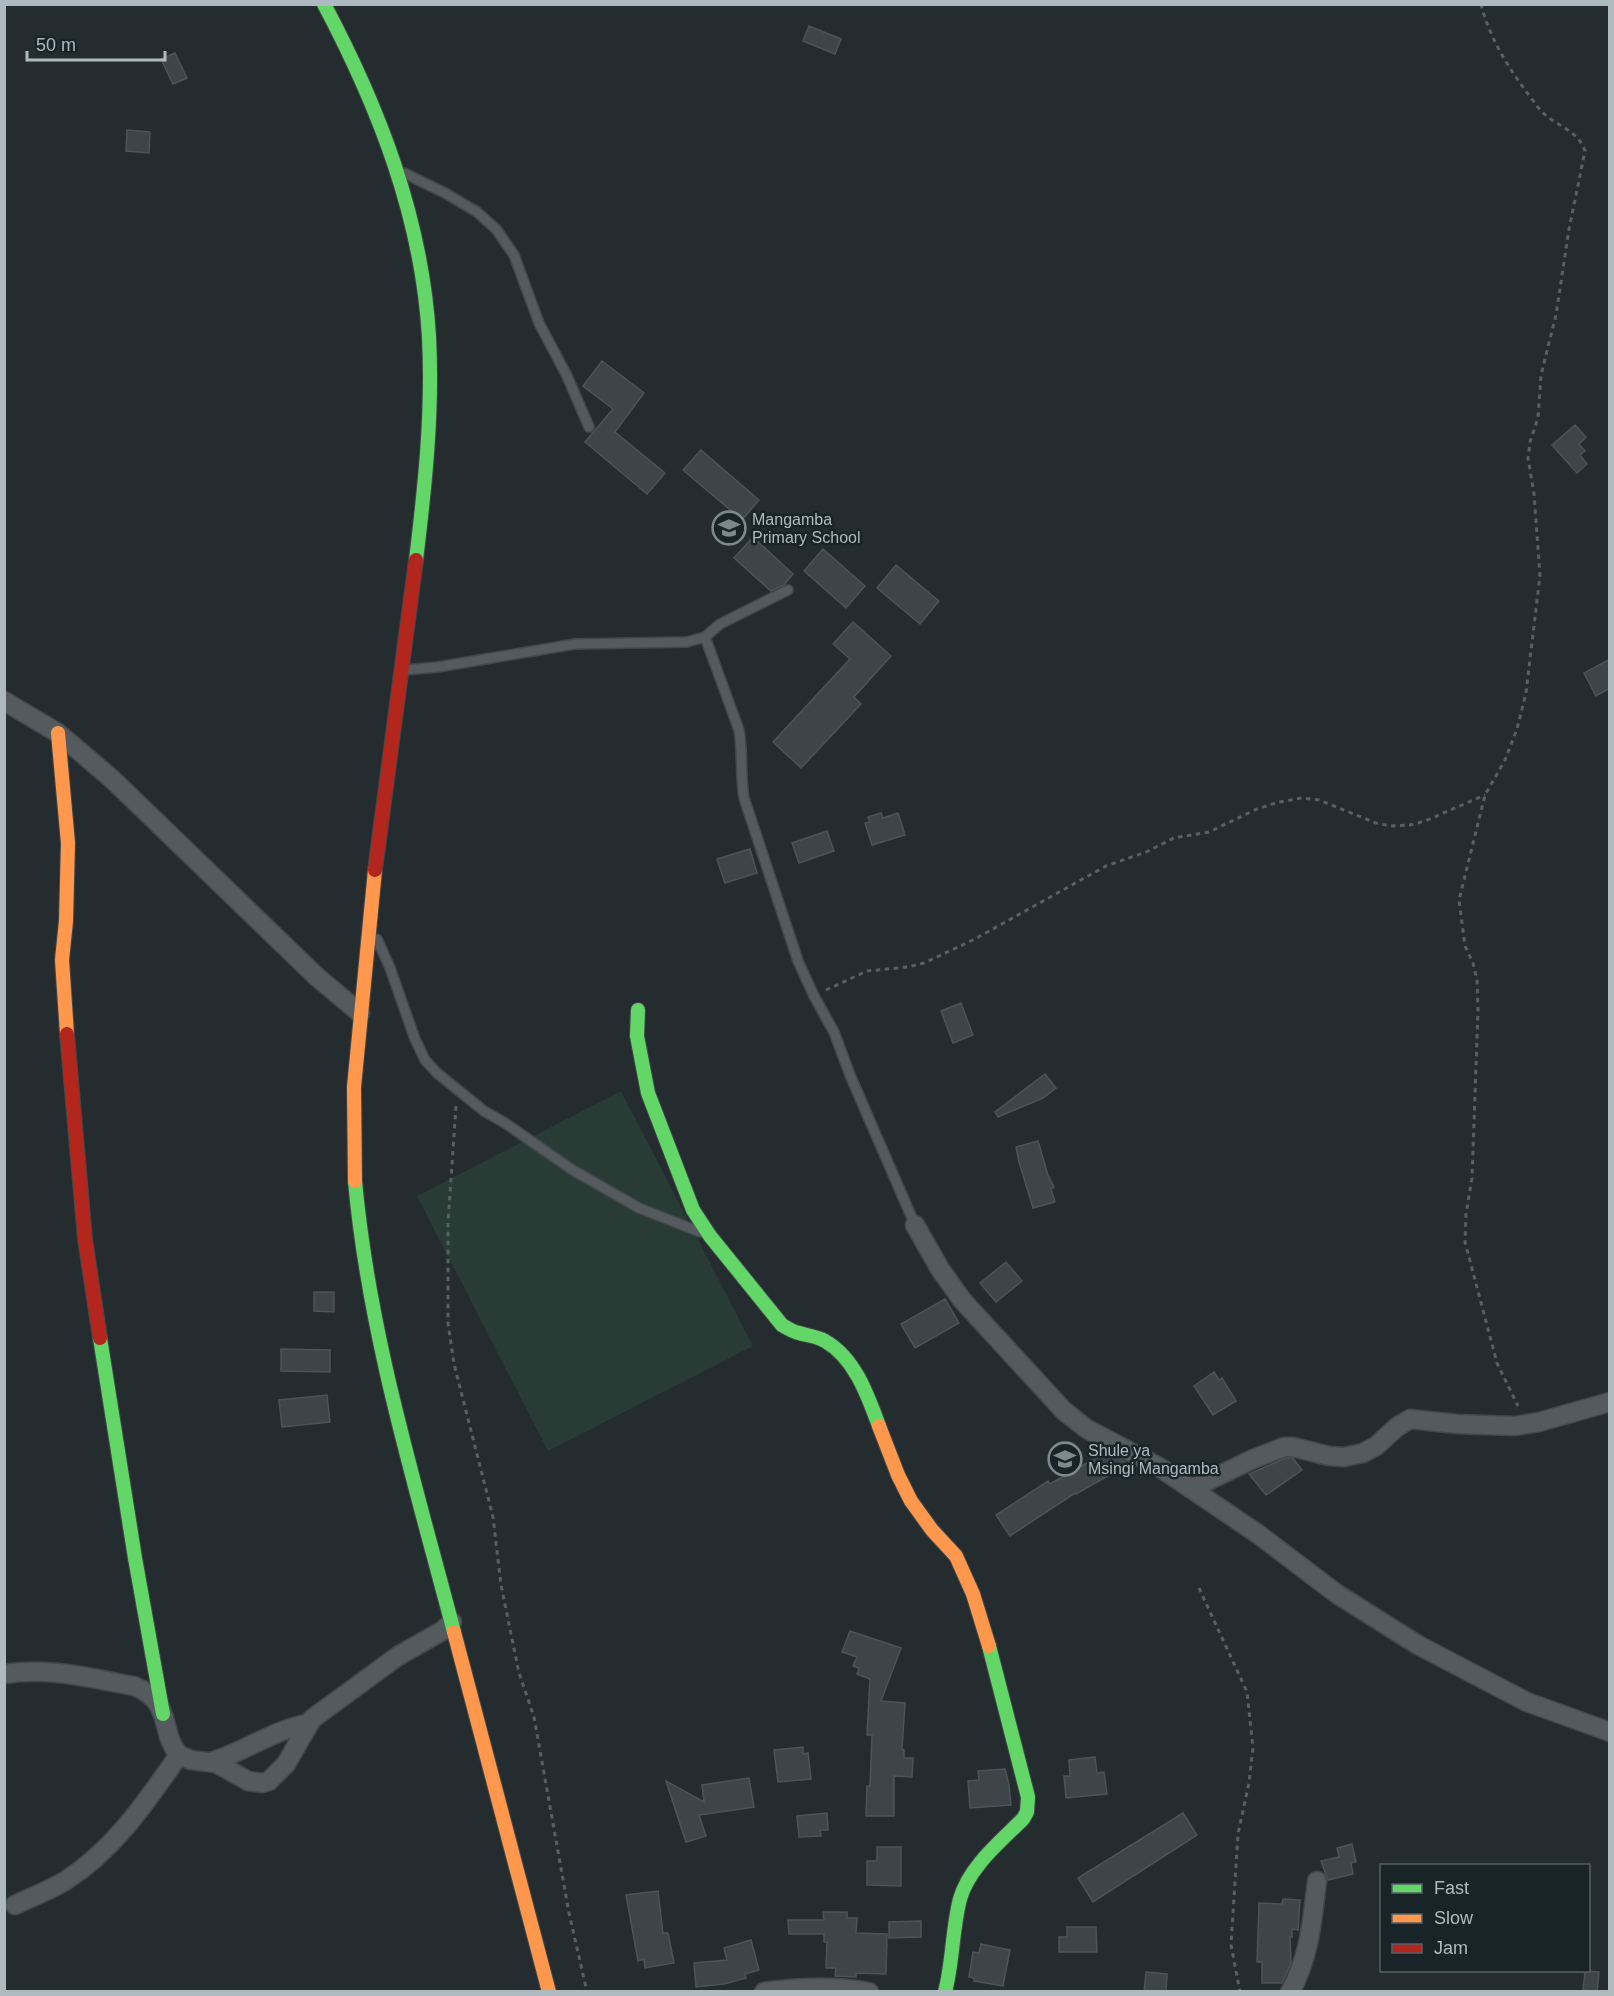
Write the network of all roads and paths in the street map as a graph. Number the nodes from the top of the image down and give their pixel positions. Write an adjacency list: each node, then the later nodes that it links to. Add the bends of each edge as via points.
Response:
1 (324, 4): 3 (street, via 367,93)
2 (1481, 4): 10 (path, via 1512,72 1542,113 1575,135 1585,151 1528,458 1540,575 1526,693 1505,760)
3 (397, 170): 4 (lane, via 477,212 496,229 514,255 539,323); 7 (street, via 416,238 429,336 425,481)
4 (589, 427)
5 (788, 590): 6 (lane, via 720,624)
6 (705, 637): 7 (lane, via 668,644 575,644); 12 (lane, via 739,730 744,798 798,961)
7 (399, 671): 11 (street)
8 (4, 701): 9 (street)
9 (58, 733): 14 (street); 24 (street, via 68,843 62,960 65,1020 85,1239)
10 (1485, 795): 12 (path, via 1425,821 1401,825 1376,823 1319,800 1279,802 1209,832 1174,838 1106,866 974,940 924,963 867,971); 19 (path, via 1459,900 1465,946 1477,980 1478,1011 1472,1178 1465,1242 1497,1363)
11 (368, 920): 14 (street); 15 (lane, via 425,1060)
12 (814, 996): 16 (lane, via 834,1032)
13 (638, 1010): 17 (street, via 637,1036 648,1094 693,1210)
14 (360, 1013): 22 (street, via 353,1123 364,1267 382,1356)
15 (458, 1090): 17 (lane, via 571,1169 639,1208); 32 (path, via 448,1223 449,1333 493,1516 501,1585 519,1673 534,1717)
16 (915, 1225): 20 (street, via 962,1300 1064,1411 1087,1429 1159,1467)
17 (710, 1236): 35 (street, via 782,1326 828,1342 852,1366 911,1501 956,1556 986,1635 1028,1797 1027,1812 964,1888)
18 (1610, 1402): 19 (street)
19 (1526, 1425): 20 (street, via 1485,1426 1410,1419 1363,1453 1329,1456 1284,1447)
20 (1191, 1489): 26 (street, via 1337,1594 1418,1645 1527,1702)
21 (1199, 1588): 36 (path, via 1248,1692 1253,1748 1238,1834 1230,1945)
22 (452, 1622): 25 (street, via 398,1656); 31 (street)
23 (4, 1674): 24 (street, via 64,1672 134,1686 155,1700)
24 (163, 1714): 27 (street)
25 (310, 1723): 28 (street, via 288,1727); 28 (street, via 286,1764 269,1781 248,1781)
26 (1610, 1732)
27 (178, 1755): 28 (street); 30 (street, via 129,1824 101,1853 63,1882)
28 (211, 1762)
29 (1317, 1881): 37 (street, via 1308,1949)
30 (15, 1905)
31 (549, 1992)
32 (587, 1992)
33 (764, 1992): 34 (street, via 806,1988)
34 (869, 1992)
35 (945, 1992)
36 (1240, 1992)
37 (1290, 1992)

